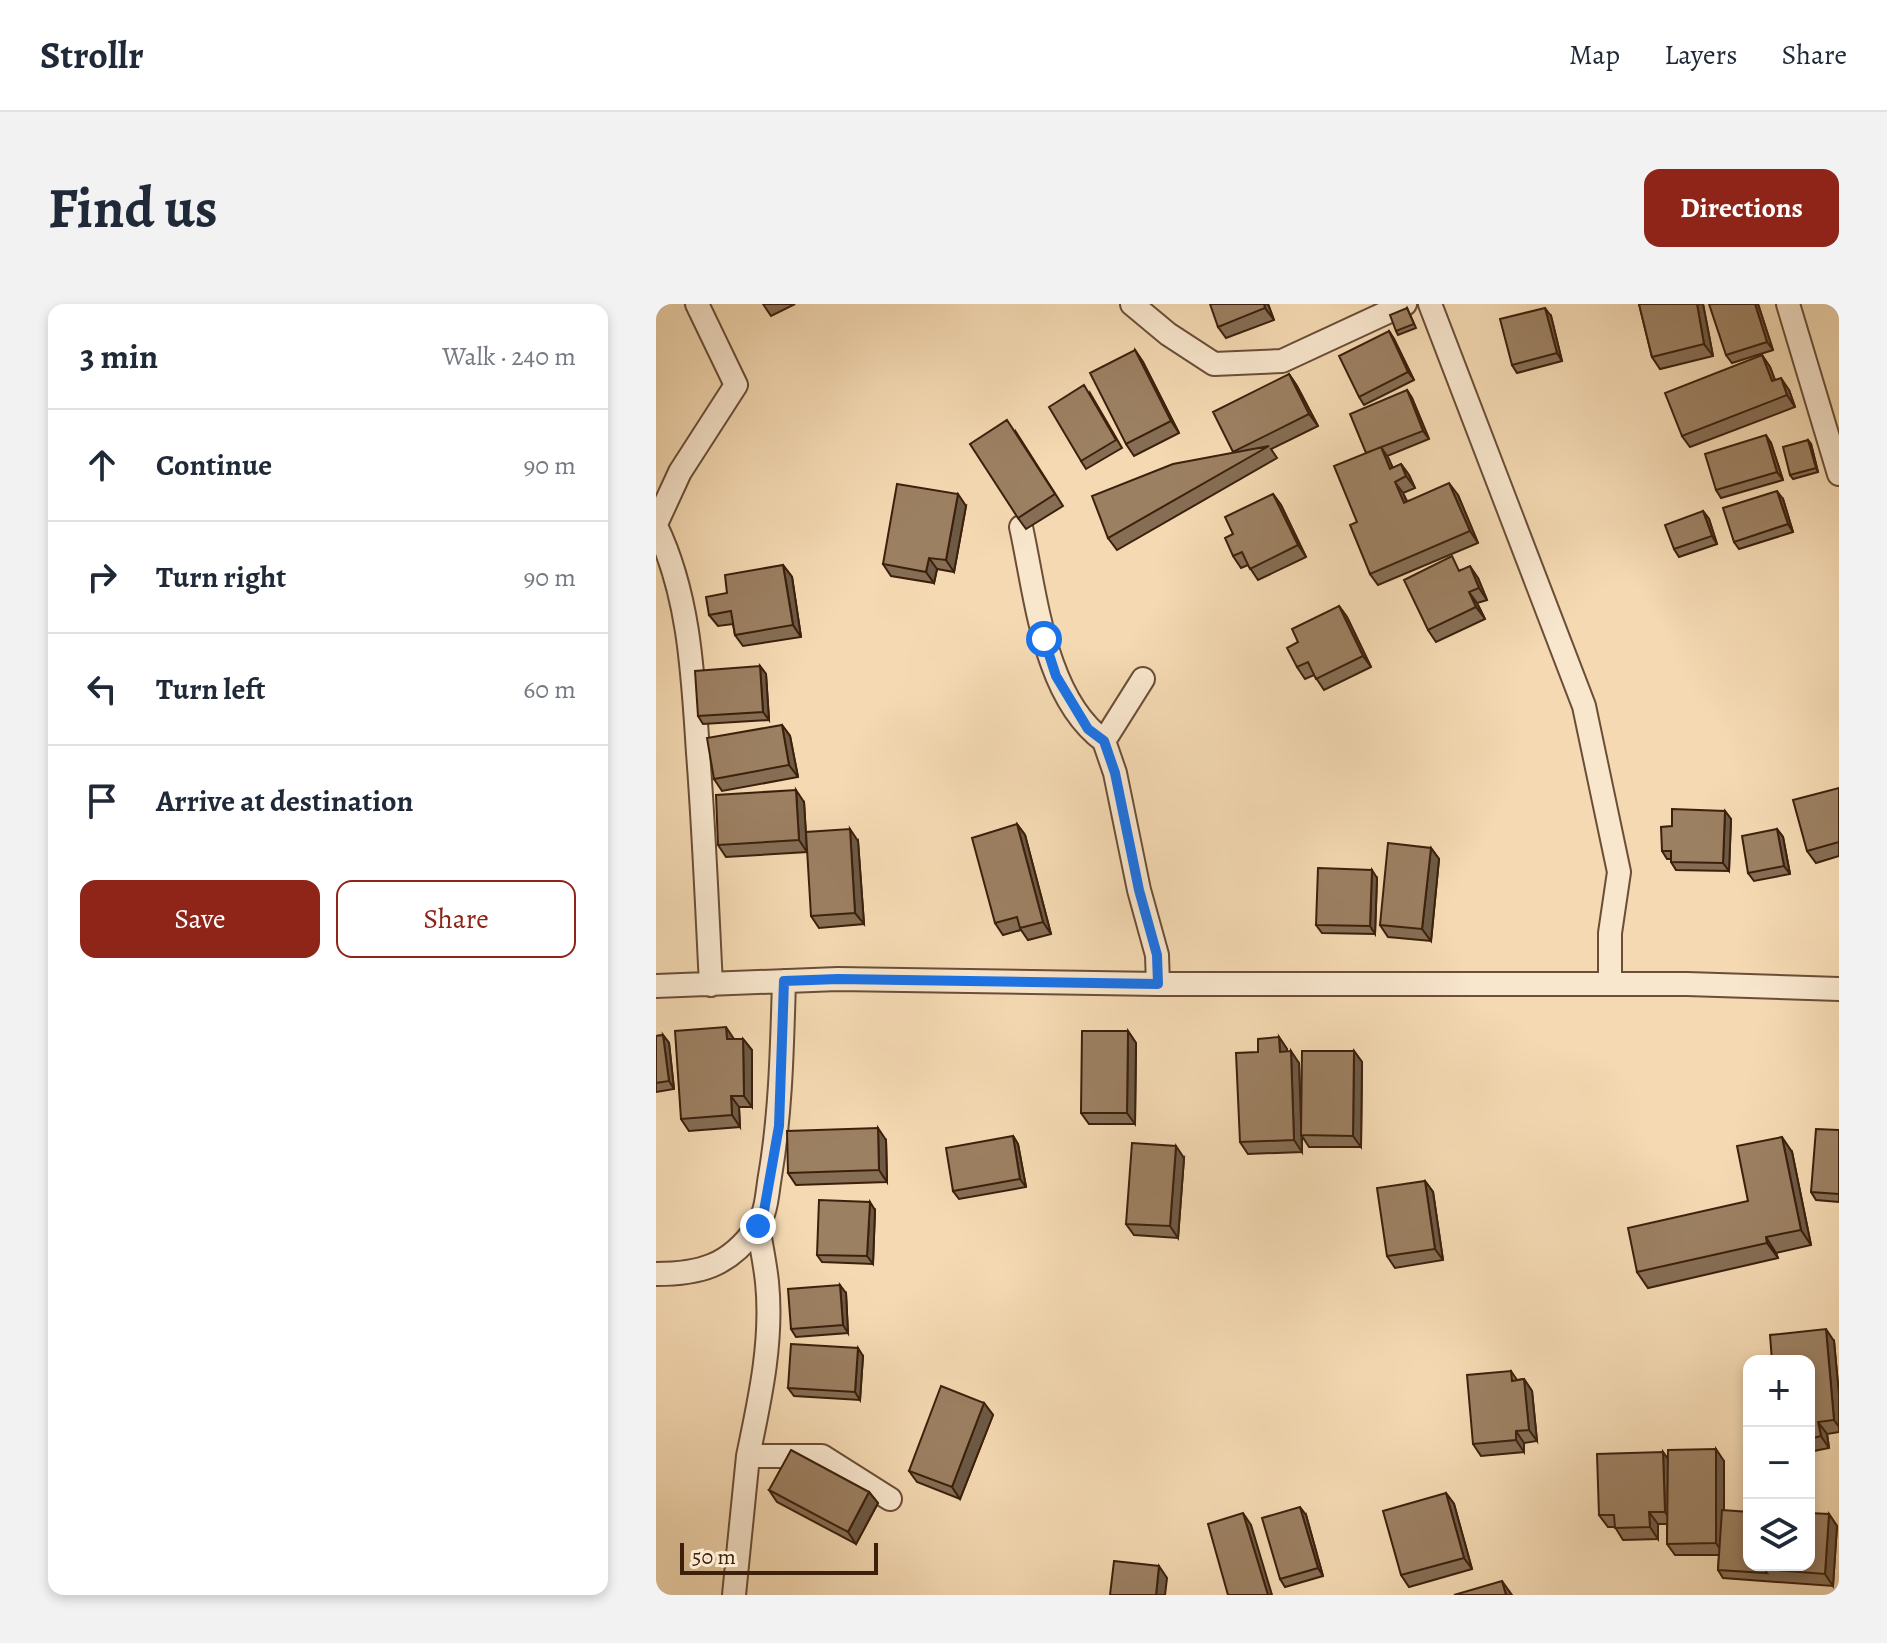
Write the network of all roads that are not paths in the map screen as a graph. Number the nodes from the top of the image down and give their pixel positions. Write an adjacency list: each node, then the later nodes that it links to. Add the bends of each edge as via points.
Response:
1 (697, 304): 7 (street, via 736,385 680,472)
2 (1132, 304): 3 (street, via 1214,364 1282,361)
3 (1405, 304)
4 (1430, 304): 13 (street, via 1584,706 1619,872 1610,933)
5 (1788, 304): 6 (street)
6 (1839, 474)
7 (656, 525): 14 (street, via 683,605 693,671)
8 (1021, 527): 10 (street, via 1056,676 1088,729)
9 (1143, 679): 10 (street)
10 (1104, 741): 12 (street, via 1157,955)
11 (784, 981): 12 (street); 14 (street); 17 (street, via 779,1126)
12 (1158, 984): 13 (street)
13 (1610, 984): 16 (street)
14 (711, 985): 15 (street)
15 (656, 986)
16 (1839, 989)
17 (758, 1226): 18 (street, via 718,1264 687,1274); 19 (street, via 768,1338)
18 (656, 1274)
19 (748, 1456): 20 (street, via 822,1456); 21 (street)
20 (890, 1499)
21 (734, 1595)

